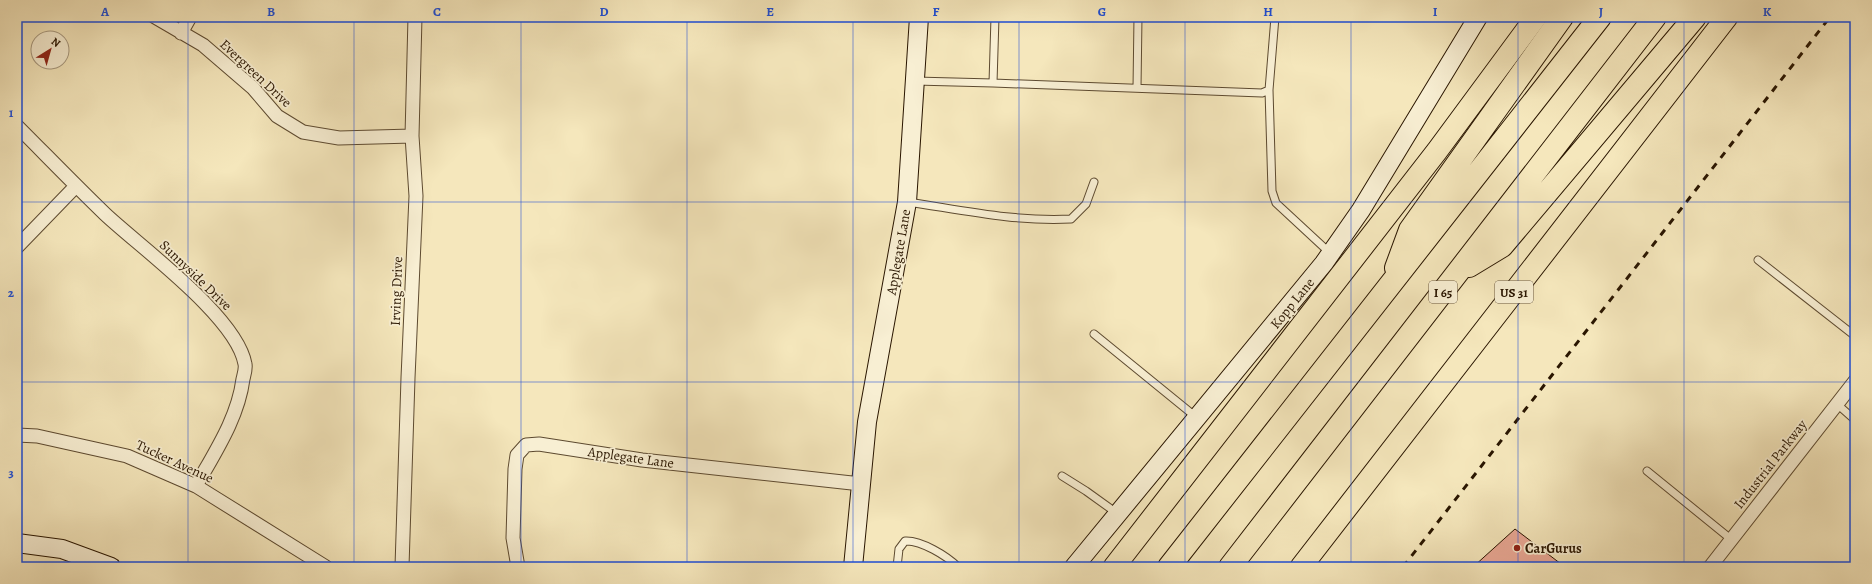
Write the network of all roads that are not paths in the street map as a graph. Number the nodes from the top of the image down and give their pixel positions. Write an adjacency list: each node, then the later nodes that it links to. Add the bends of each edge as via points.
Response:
1 (155, 17): 15 (street, Evergreen Drive)
2 (190, 17): 15 (street)
3 (415, 17): 21 (street, Irving Drive)
4 (919, 17): 16 (street, Applegate Lane)
5 (995, 17): 17 (lane)
6 (1138, 17): 18 (lane)
7 (1275, 17): 19 (lane)
8 (1478, 17): 26 (street, Kopp Lane, via 1361,210)
9 (1536, 17): 52 (main road, via 1437,151)
10 (1562, 17): 29 (highway, via 1410,230)
11 (1600, 17): 29 (highway)
12 (1655, 17): 28 (highway, I 65)
13 (1695, 17): 28 (highway, via 1502,246)
14 (1727, 17): 55 (main road, US 31)
15 (182, 33): 21 (street, Evergreen Drive, via 203,45 253,88 277,116 303,132 339,138)
16 (915, 81): 17 (lane); 24 (street, Applegate Lane)
17 (993, 83): 18 (lane)
18 (1136, 88): 19 (lane, via 1262,93)
19 (1269, 90): 26 (lane, via 1272,191 1276,203)
20 (17, 126): 23 (street, Sunnyside Drive)
21 (412, 136): 46 (street, Irving Drive, via 416,196)
22 (1094, 182): 24 (lane, via 1086,204 1071,219 1046,220 981,215)
23 (76, 186): 25 (street); 40 (street, Sunnyside Drive, via 175,274 235,338 245,365 241,397 226,432)
24 (907, 202): 39 (street, Applegate Lane, via 867,422)
25 (17, 247)
26 (1331, 254): 34 (street, Kopp Lane)
27 (1758, 260): 31 (lane)
28 (1458, 273): 54 (highway, I 65)
29 (1390, 285): 53 (highway)
30 (1094, 334): 34 (lane)
31 (1855, 336)
32 (1855, 381): 33 (street, Industrial Parkway)
33 (1837, 404): 35 (lane); 42 (street, Industrial Parkway)
34 (1198, 418): 41 (street, Kopp Lane)
35 (1855, 420)
36 (17, 435): 40 (street, Tucker Avenue, via 37,436 127,456)
37 (1647, 471): 42 (lane)
38 (1062, 476): 41 (lane)
39 (861, 484): 47 (street, Applegate Lane, via 642,460 539,444 526,445 517,455 515,469 514,538); 48 (street, Applegate Lane)
40 (196, 486): 45 (street, Tucker Avenue)
41 (1118, 514): 51 (street, Kopp Lane)
42 (1732, 540): 56 (street, Industrial Parkway)
43 (17, 543): 44 (street, via 62,549)
44 (111, 567)
45 (326, 567)
46 (402, 567)
47 (518, 567)
48 (853, 567)
49 (897, 567): 50 (lane, via 899,549 905,541 914,540 950,559)
50 (958, 567)
51 (1074, 567)
52 (1114, 567)
53 (1169, 567)
54 (1230, 567)
55 (1301, 567)
56 (1710, 567)

